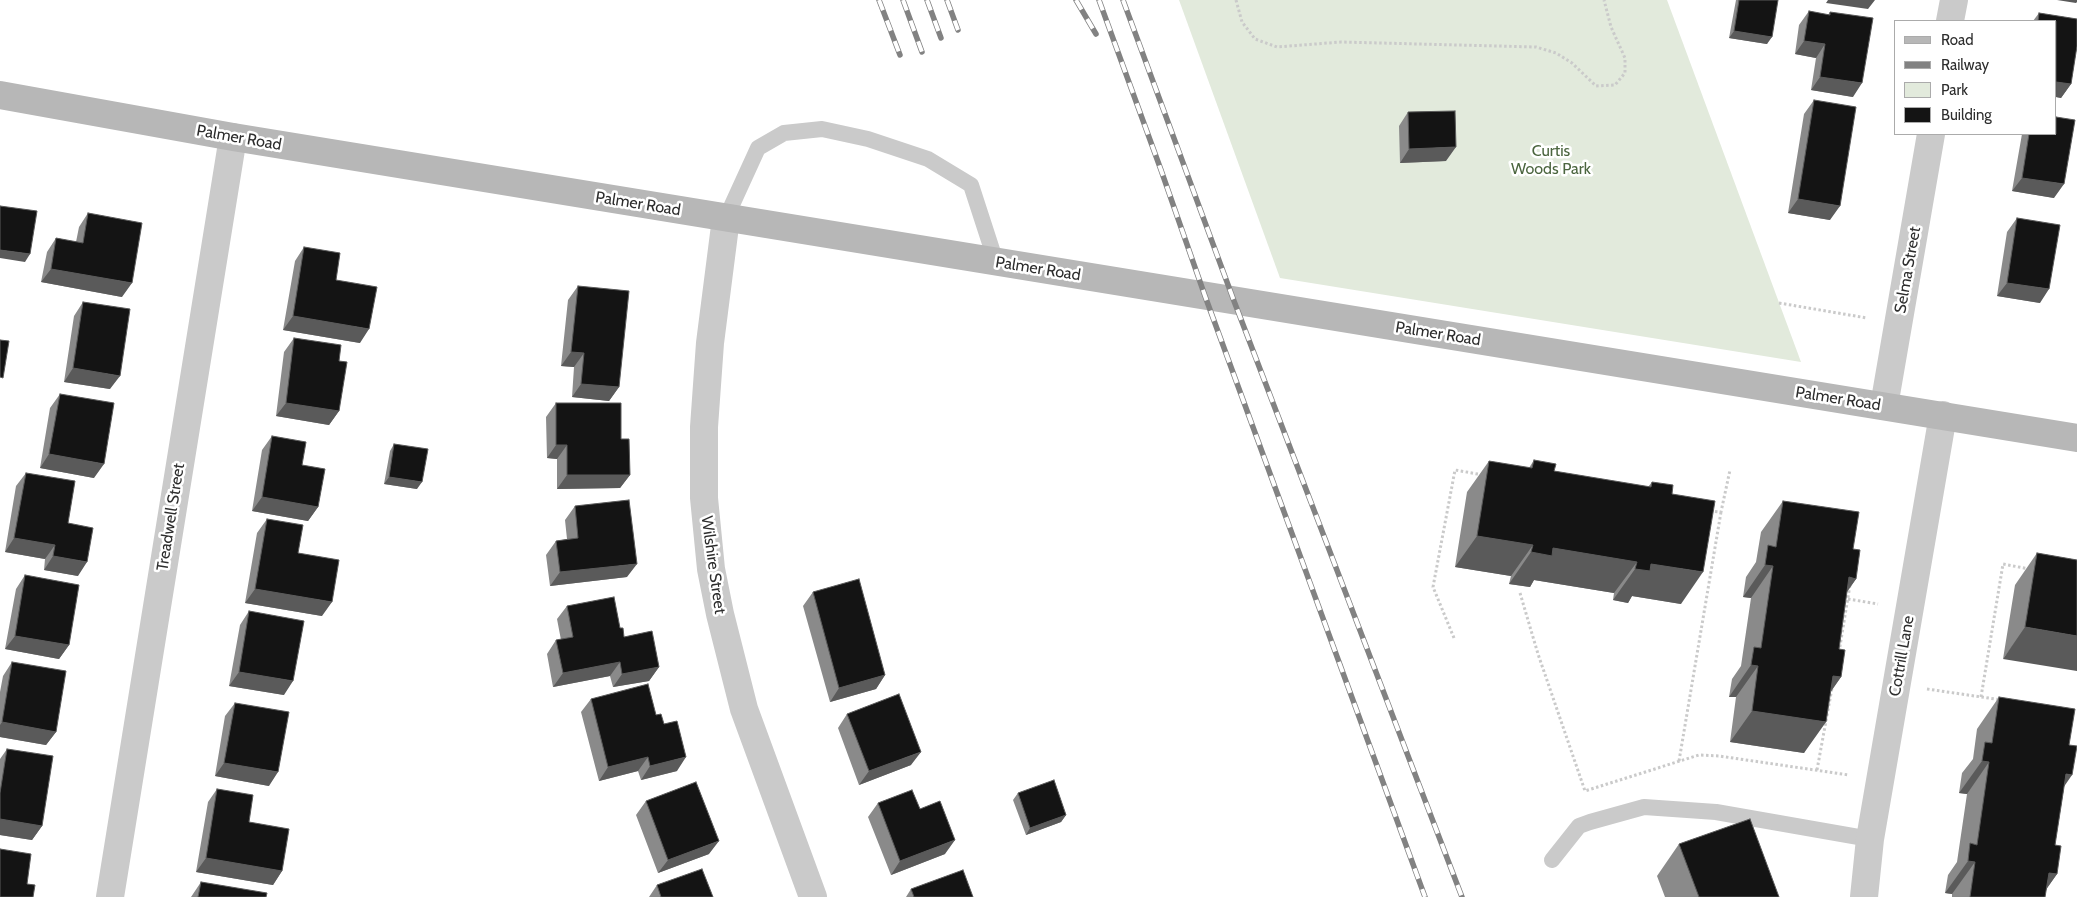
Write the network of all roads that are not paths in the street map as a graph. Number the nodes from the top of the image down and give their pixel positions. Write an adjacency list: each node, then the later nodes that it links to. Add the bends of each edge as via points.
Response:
1 (1954, 0): 2 (street)
2 (1950, 20)
3 (0, 95): 5 (street, Palmer Road)
4 (1931, 135): 8 (street, Selma Street)
5 (233, 137): 6 (street, Palmer Road); 13 (street, Treadwell Street)
6 (726, 218): 7 (street, Palmer Road); 7 (lane, via 758,148 784,133 822,129 868,139 928,159 971,185); 14 (street, Wilshire Street, via 710,344 704,427 704,498 711,569 744,709)
7 (996, 262): 8 (street, Palmer Road)
8 (1884, 406): 9 (street, Palmer Road)
9 (1943, 415): 10 (street, Palmer Road); 11 (street, Cottrill Lane)
10 (2077, 438)
11 (1870, 839): 12 (lane, via 1716,812 1644,807 1579,826); 15 (street, Cottrill Lane)
12 (1552, 860)
13 (110, 897)
14 (813, 897)
15 (1864, 897)

